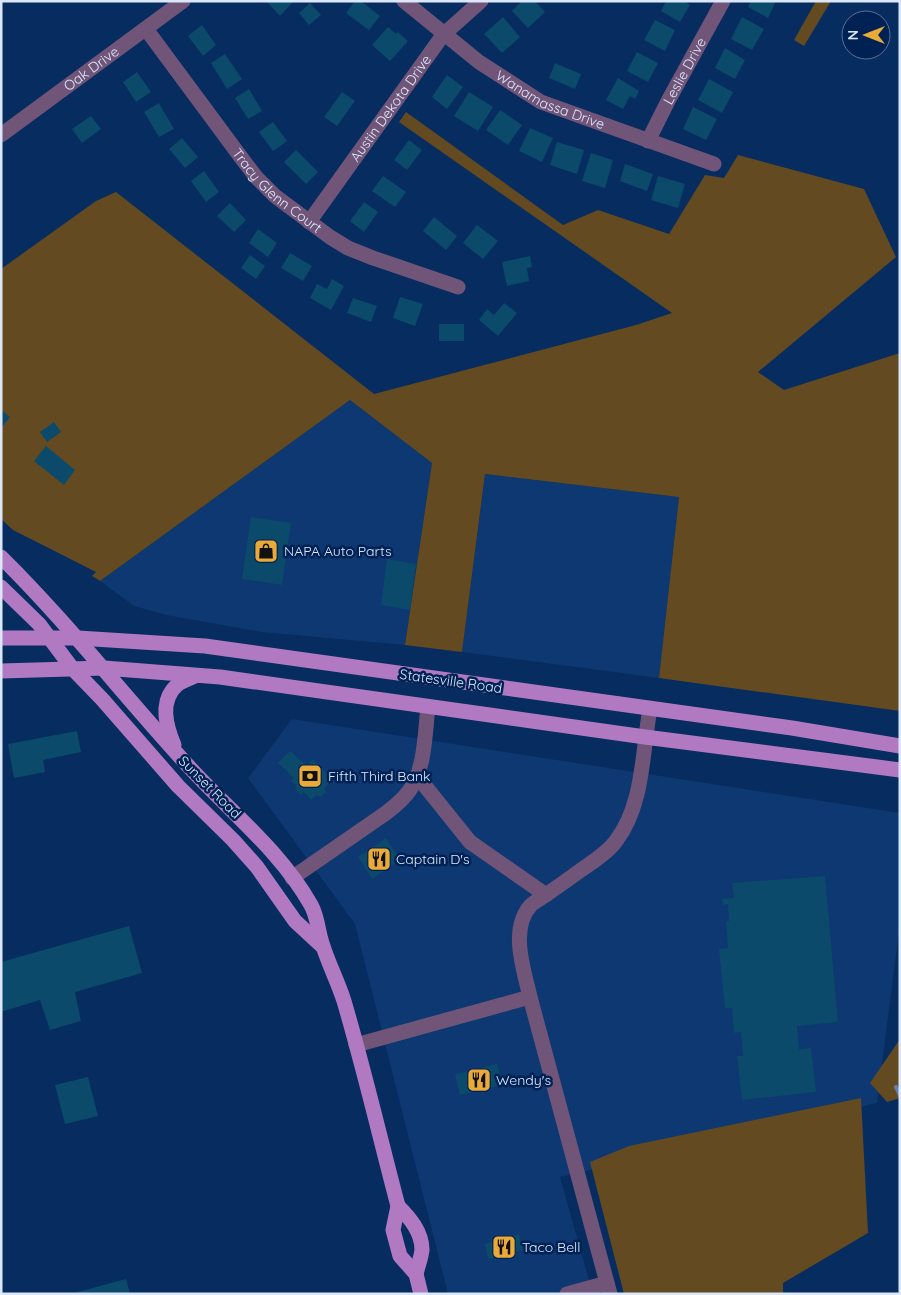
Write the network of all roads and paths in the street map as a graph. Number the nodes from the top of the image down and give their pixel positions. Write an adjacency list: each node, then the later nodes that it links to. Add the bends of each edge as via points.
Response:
1 (183, 1): 5 (street, Oak Drive)
2 (404, 1): 6 (street, Wanamassa Drive)
3 (481, 1): 6 (street, Austin Dekota Drive)
4 (723, 1): 8 (street, Leslie Drive)
5 (146, 29): 7 (street, Oak Drive); 10 (street, Tracy Glenn Court, via 256,176 275,196)
6 (444, 34): 8 (street, Wanamassa Drive, via 479,62 540,102); 10 (street, Austin Dekota Drive)
7 (1, 135)
8 (648, 141): 9 (street, Wanamassa Drive)
9 (714, 164)
10 (309, 222): 11 (street, Tracy Glenn Court, via 348,248)
11 (458, 287)
12 (1, 557): 16 (main road, Sunset Road)
13 (1, 587): 15 (main road, Sunset Road)
14 (1, 638): 15 (main road, Statesville Road)
15 (51, 638): 16 (main road, Statesville Road); 17 (main road, Sunset Road)
16 (78, 638): 18 (main road, Sunset Road); 22 (main road, Statesville Road, via 205,646)
17 (72, 668): 18 (main road, Statesville Road); 19 (main road, Statesville Road); 30 (main road, Sunset Road, via 178,786 233,840 257,867 295,921)
18 (104, 668): 20 (main road, Statesville Road); 25 (main road, Sunset Road)
19 (1, 670)
20 (197, 676): 21 (main road, Statesville Road); 25 (main road, via 176,685 166,704 168,732)
21 (428, 707): 23 (main road, Statesville Road); 27 (street)
22 (650, 709): 23 (street); 24 (main road, Statesville Road)
23 (644, 736): 26 (main road, Statesville Road); 29 (street, via 639,783 629,820 616,842)
24 (900, 746)
25 (179, 756): 28 (main road, Sunset Road, via 248,825)
26 (900, 770)
27 (417, 776): 28 (street, via 400,802); 29 (street, via 470,842)
28 (292, 878): 30 (main road, Sunset Road, via 312,906)
29 (546, 895): 31 (street, via 532,905 523,920 520,935)
30 (323, 947): 32 (main road, Sunset Road)
31 (530, 997): 32 (street); 35 (street)
32 (356, 1045): 33 (main road, Sunset Road)
33 (398, 1206): 34 (main road, Sunset Road, via 393,1230 400,1256); 34 (main road, Sunset Road, via 415,1225 419,1238 422,1250)
34 (416, 1274): 36 (main road, Sunset Road)
35 (609, 1288): 37 (street)
36 (421, 1294)
37 (566, 1294)

